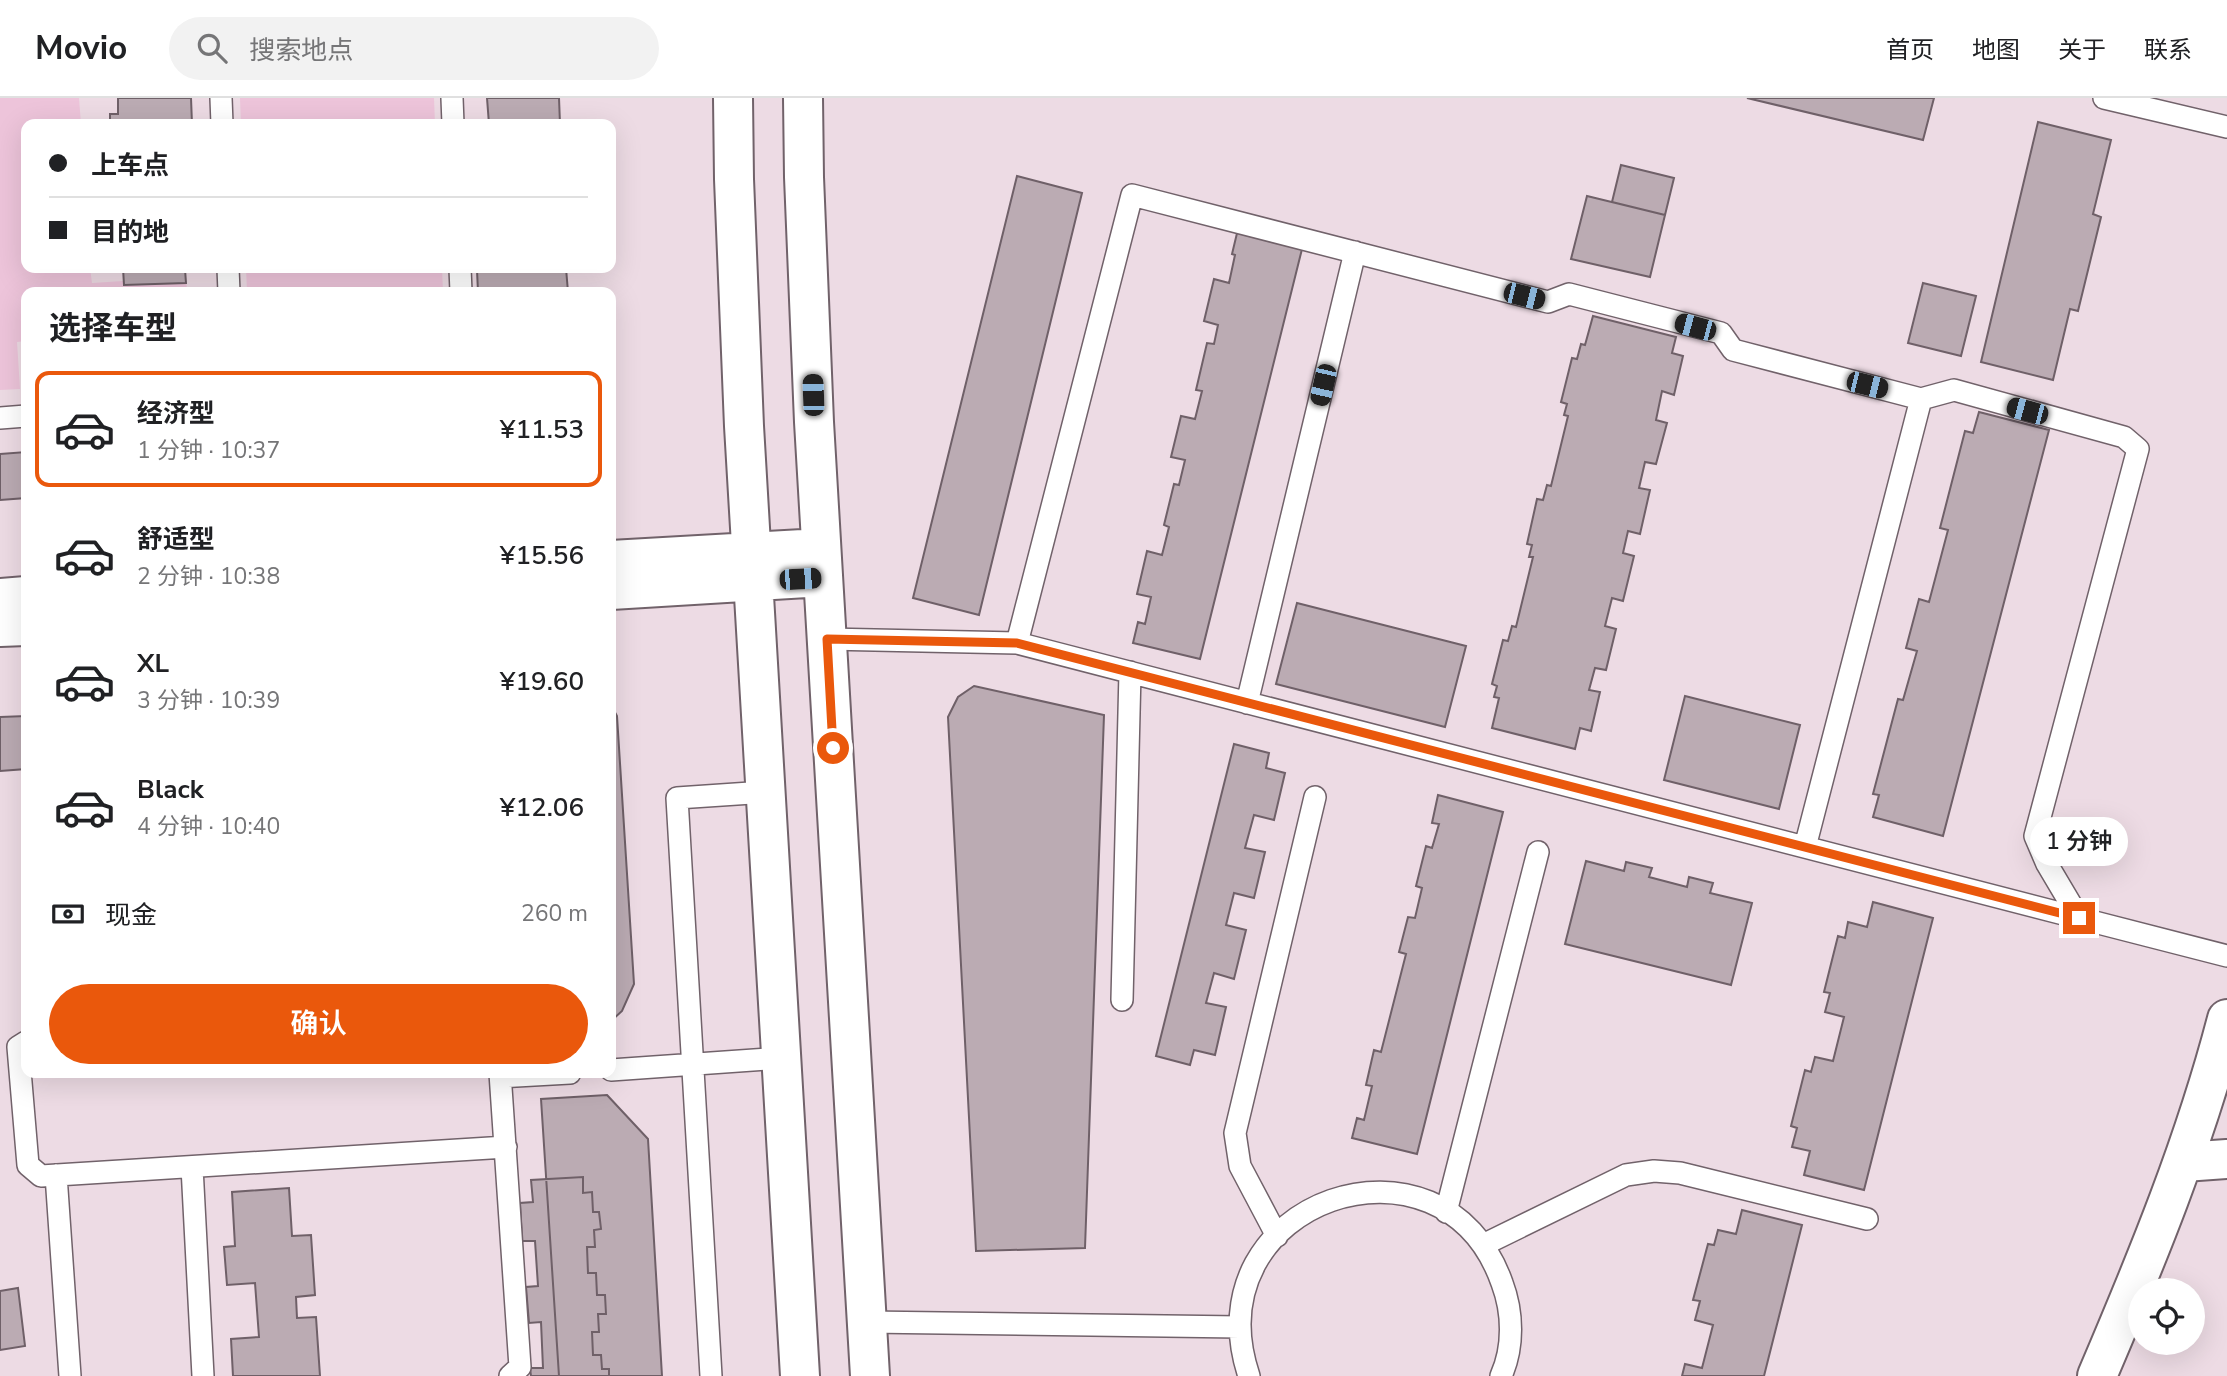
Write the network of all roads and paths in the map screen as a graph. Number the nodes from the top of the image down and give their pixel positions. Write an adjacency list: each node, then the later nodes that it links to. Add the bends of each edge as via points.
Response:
1 (221, 98): 6 (lane)
2 (452, 98): 7 (lane)
3 (733, 98): 15 (street)
4 (803, 98): 14 (street)
5 (2104, 98): 8 (lane)
6 (222, 119)
7 (453, 119)
8 (2227, 127)
9 (1355, 253): 10 (lane, via 1548,302 1569,294 1721,333 1733,350); 22 (lane, via 1132,195); 24 (lane)
10 (1921, 399): 27 (lane); 29 (lane, via 1954,390 2124,437 2138,449 2035,836)
11 (21, 416): 12 (lane)
12 (0, 418)
13 (616, 561): 15 (street)
14 (822, 563): 15 (street); 21 (street)
15 (753, 567): 16 (street); 25 (street)
16 (616, 589)
17 (21, 596): 18 (street)
18 (0, 598)
19 (21, 626): 20 (street)
20 (0, 627)
21 (827, 639): 22 (lane); 47 (street)
22 (1017, 643): 23 (lane)
23 (1130, 672): 24 (lane); 31 (lane)
24 (1247, 703): 27 (lane)
25 (766, 792): 34 (street); 35 (lane, via 677,798)
26 (1315, 797): 45 (lane, via 1235,1133 1240,1166)
27 (1805, 847): 29 (lane)
28 (1538, 852): 43 (lane)
29 (2079, 918): 30 (lane)
30 (2227, 956)
31 (1122, 1000)
32 (2227, 1019): 40 (street)
33 (21, 1045): 42 (lane, via 28,1165 41,1176)
34 (782, 1058): 35 (lane); 53 (street)
35 (693, 1064): 36 (lane); 52 (lane)
36 (616, 1070)
37 (501, 1078): 38 (lane)
38 (506, 1147): 41 (lane); 51 (lane, via 520,1367)
39 (2227, 1159): 40 (street)
40 (2183, 1162): 57 (street)
41 (192, 1167): 42 (lane); 50 (lane)
42 (56, 1175): 49 (lane)
43 (1446, 1212): 45 (lane, via 1416,1198 1360,1192 1307,1210); 46 (lane)
44 (1867, 1219): 46 (lane, via 1680,1173 1654,1171 1626,1175)
45 (1277, 1236): 48 (lane, via 1251,1273)
46 (1483, 1245): 56 (lane, via 1507,1296 1509,1345)
47 (867, 1322): 48 (lane); 54 (street)
48 (1240, 1327): 55 (lane, via 1242,1356)
49 (71, 1376)
50 (203, 1376)
51 (510, 1376)
52 (711, 1376)
53 (800, 1376)
54 (870, 1376)
55 (1250, 1376)
56 (1501, 1376)
57 (2097, 1376)

